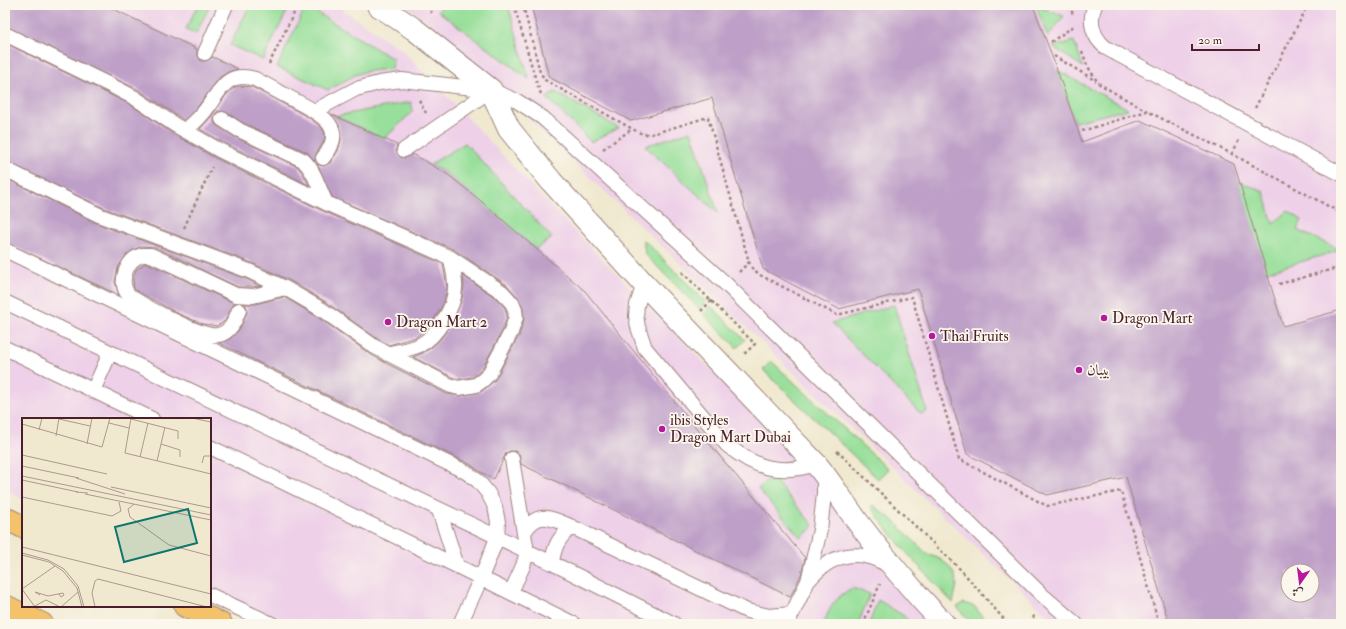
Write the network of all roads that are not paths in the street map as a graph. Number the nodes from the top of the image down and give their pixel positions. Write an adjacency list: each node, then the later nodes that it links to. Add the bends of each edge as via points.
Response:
1 (226, 5): 5 (lane)
2 (378, 5): 6 (street, via 414,29)
3 (1095, 5): 13 (lane, via 1091,17 1092,26 1097,38 1106,48)
4 (5, 34): 9 (lane, via 135,98)
5 (205, 53)
6 (491, 90): 7 (lane, via 402,80 378,83 356,90); 10 (lane); 17 (street, via 509,130 519,144); 53 (lane, via 517,101 543,118 727,285 1041,594)
7 (320, 108)
8 (222, 119): 14 (lane, via 239,130 303,160 309,165)
9 (185, 131): 11 (lane, via 200,117 223,85 232,79 248,77 318,113 328,122 332,141); 14 (lane)
10 (404, 150)
11 (323, 158)
12 (5, 169): 18 (lane, via 101,216 249,271)
13 (1341, 174)
14 (326, 203): 16 (lane)
15 (5, 250): 34 (lane, via 466,472 488,493 495,507 498,522)
16 (451, 258): 23 (lane, via 455,288 443,322 422,344); 23 (lane, via 502,292 515,310 516,317 511,332 489,374 476,385 459,388)
17 (644, 284): 28 (street); 28 (lane, via 636,316 645,348 727,445 754,463 769,468)
18 (285, 288): 20 (lane, via 253,296 236,295 151,255 141,255 133,260 124,275 127,293 134,299 205,334 224,333 234,322); 23 (lane)
19 (5, 302): 22 (lane)
20 (239, 310)
21 (5, 348): 24 (lane)
22 (110, 353): 24 (lane); 29 (lane)
23 (387, 354)
24 (93, 391): 25 (lane)
25 (150, 418)
26 (211, 447): 37 (lane)
27 (512, 459): 33 (lane)
28 (820, 469): 38 (street); 40 (lane, via 824,494 820,530)
29 (439, 510): 34 (lane); 37 (lane)
30 (5, 518): 31 (main road)
31 (22, 526)
32 (572, 527): 33 (lane, via 545,517 532,521); 36 (lane, via 556,543); 45 (lane, via 747,611)
33 (524, 530): 35 (lane)
34 (497, 538): 35 (lane); 39 (lane)
35 (527, 552): 36 (lane); 41 (lane)
36 (552, 563): 51 (lane)
37 (457, 566): 39 (lane)
38 (893, 569): 40 (lane, via 874,558 844,556 818,569); 52 (street)
39 (481, 578): 41 (lane); 49 (lane)
40 (808, 580): 45 (lane)
41 (511, 592): 50 (lane)
42 (211, 595): 48 (lane)
43 (5, 606): 46 (main road)
44 (187, 607): 47 (main road)
45 (791, 621)
46 (42, 624)
47 (221, 624)
48 (272, 624)
49 (460, 624)
50 (574, 624)
51 (674, 624)
52 (944, 624)
53 (1076, 624)

